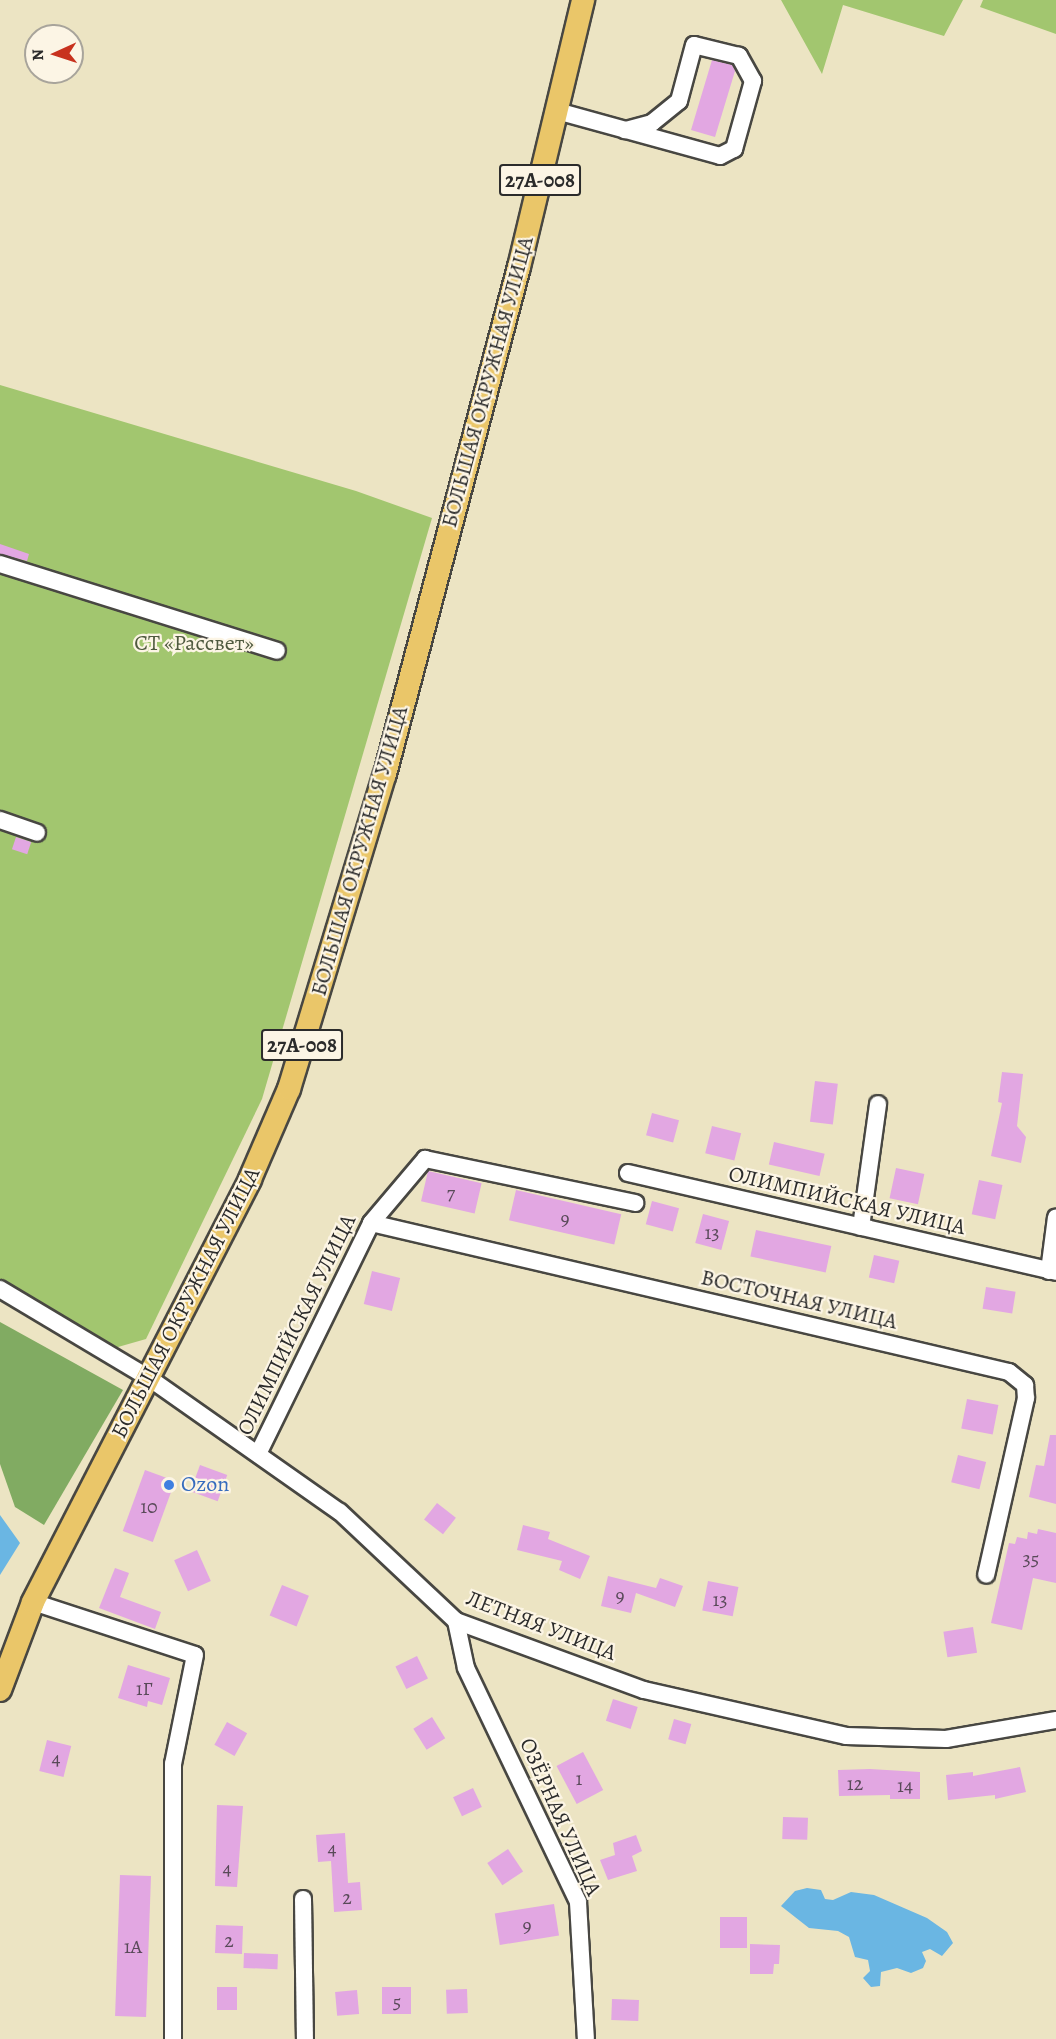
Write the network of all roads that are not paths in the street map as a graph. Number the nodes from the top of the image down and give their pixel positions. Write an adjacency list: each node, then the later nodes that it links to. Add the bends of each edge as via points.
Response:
1 (583, 0): 2 (main road, БОЛЬШАЯ ОКРУЖНАЯ УЛИЦА / 27А-008)
2 (557, 111): 3 (street); 16 (main road, БОЛЬШАЯ ОКРУЖНАЯ УЛИЦА / 27А-008, via 385,774 289,1089 250,1179)
3 (625, 130): 3 (street, via 720,156 734,149 753,81 739,56 694,45 679,101 652,123)
4 (0, 564): 5 (street)
5 (277, 651)
6 (0, 820): 7 (street)
7 (37, 833)
8 (878, 1104): 13 (street)
9 (628, 1173): 13 (street, ОЛИМПИЙСКАЯ УЛИЦА)
10 (635, 1203): 12 (street, ОЛИМПИЙСКАЯ УЛИЦА, via 425,1159)
11 (1056, 1217): 14 (street)
12 (370, 1223): 17 (street, ОЛИМПИЙСКАЯ УЛИЦА); 18 (street, ВОСТОЧНАЯ УЛИЦА, via 1009,1372 1025,1385 1026,1398)
13 (861, 1227): 14 (street, ОЛИМПИЙСКАЯ УЛИЦА)
14 (1053, 1271)
15 (0, 1289): 16 (street, ЛЕТНЯЯ УЛИЦА)
16 (149, 1378): 17 (street, ЛЕТНЯЯ УЛИЦА); 19 (main road, БОЛЬШАЯ ОКРУЖНАЯ УЛИЦА / 27А-008)
17 (258, 1455): 20 (street, ЛЕТНЯЯ УЛИЦА, via 340,1512)
18 (986, 1575)
19 (33, 1602): 21 (main road, БОЛЬШАЯ ОКРУЖНАЯ УЛИЦА / 27А-008); 24 (street, via 195,1655 173,1764)
20 (456, 1622): 22 (street, ЛЕТНЯЯ УЛИЦА, via 644,1690 846,1736 946,1738); 26 (street, ОЗЁРНАЯ УЛИЦА, via 466,1668 578,1902)
21 (0, 1690)
22 (1056, 1720)
23 (303, 1899): 25 (street)
24 (173, 2039)
25 (305, 2039)
26 (586, 2039)

